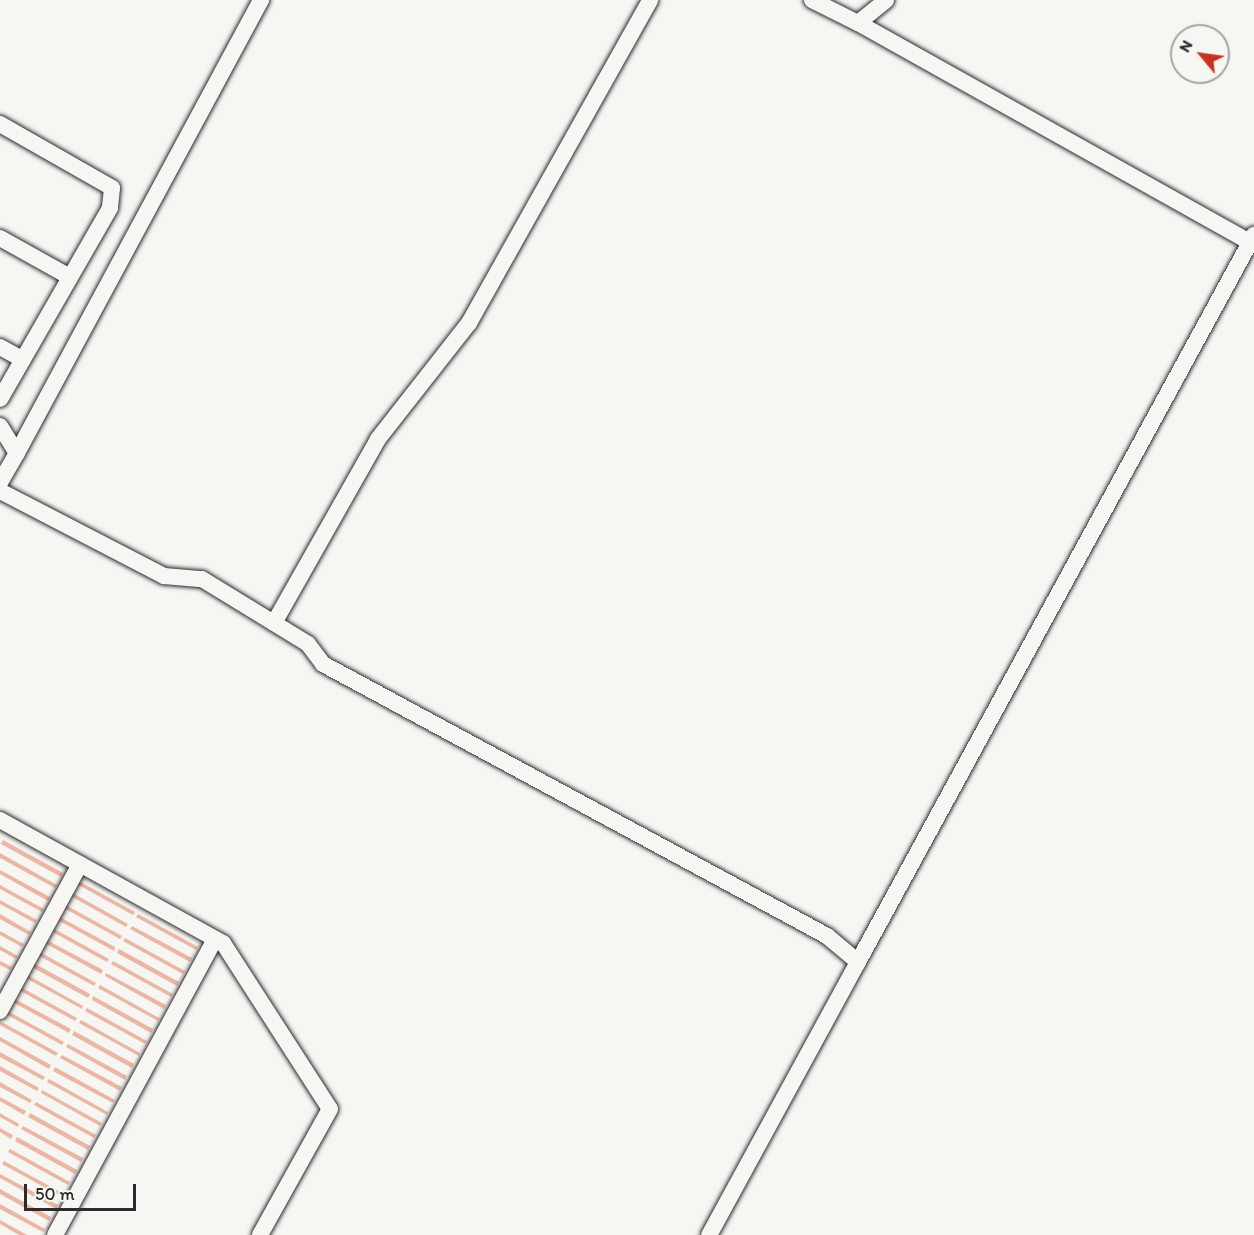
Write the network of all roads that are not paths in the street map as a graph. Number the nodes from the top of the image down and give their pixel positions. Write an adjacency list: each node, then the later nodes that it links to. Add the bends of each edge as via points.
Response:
1 (261, 0): 14 (lane)
2 (650, 0): 17 (lane, via 469,323 378,438)
3 (812, 0): 5 (lane)
4 (886, 0): 5 (lane)
5 (858, 23): 8 (lane)
6 (0, 124): 9 (lane, via 112,188 110,208)
7 (0, 238): 9 (lane)
8 (1253, 240): 21 (lane)
9 (70, 277): 11 (lane)
10 (0, 347): 11 (lane)
11 (22, 360): 12 (lane)
12 (0, 399)
13 (0, 426): 14 (lane)
14 (17, 453): 15 (lane)
15 (0, 482)
16 (0, 491): 17 (lane, via 164,576 202,579)
17 (274, 623): 21 (lane, via 308,644 323,664 827,936)
18 (0, 820): 19 (lane)
19 (80, 864): 20 (lane); 22 (lane)
20 (215, 939): 23 (lane); 24 (lane, via 224,944 330,1109)
21 (858, 962): 25 (lane)
22 (0, 1011)
23 (55, 1235)
24 (260, 1235)
25 (709, 1235)

